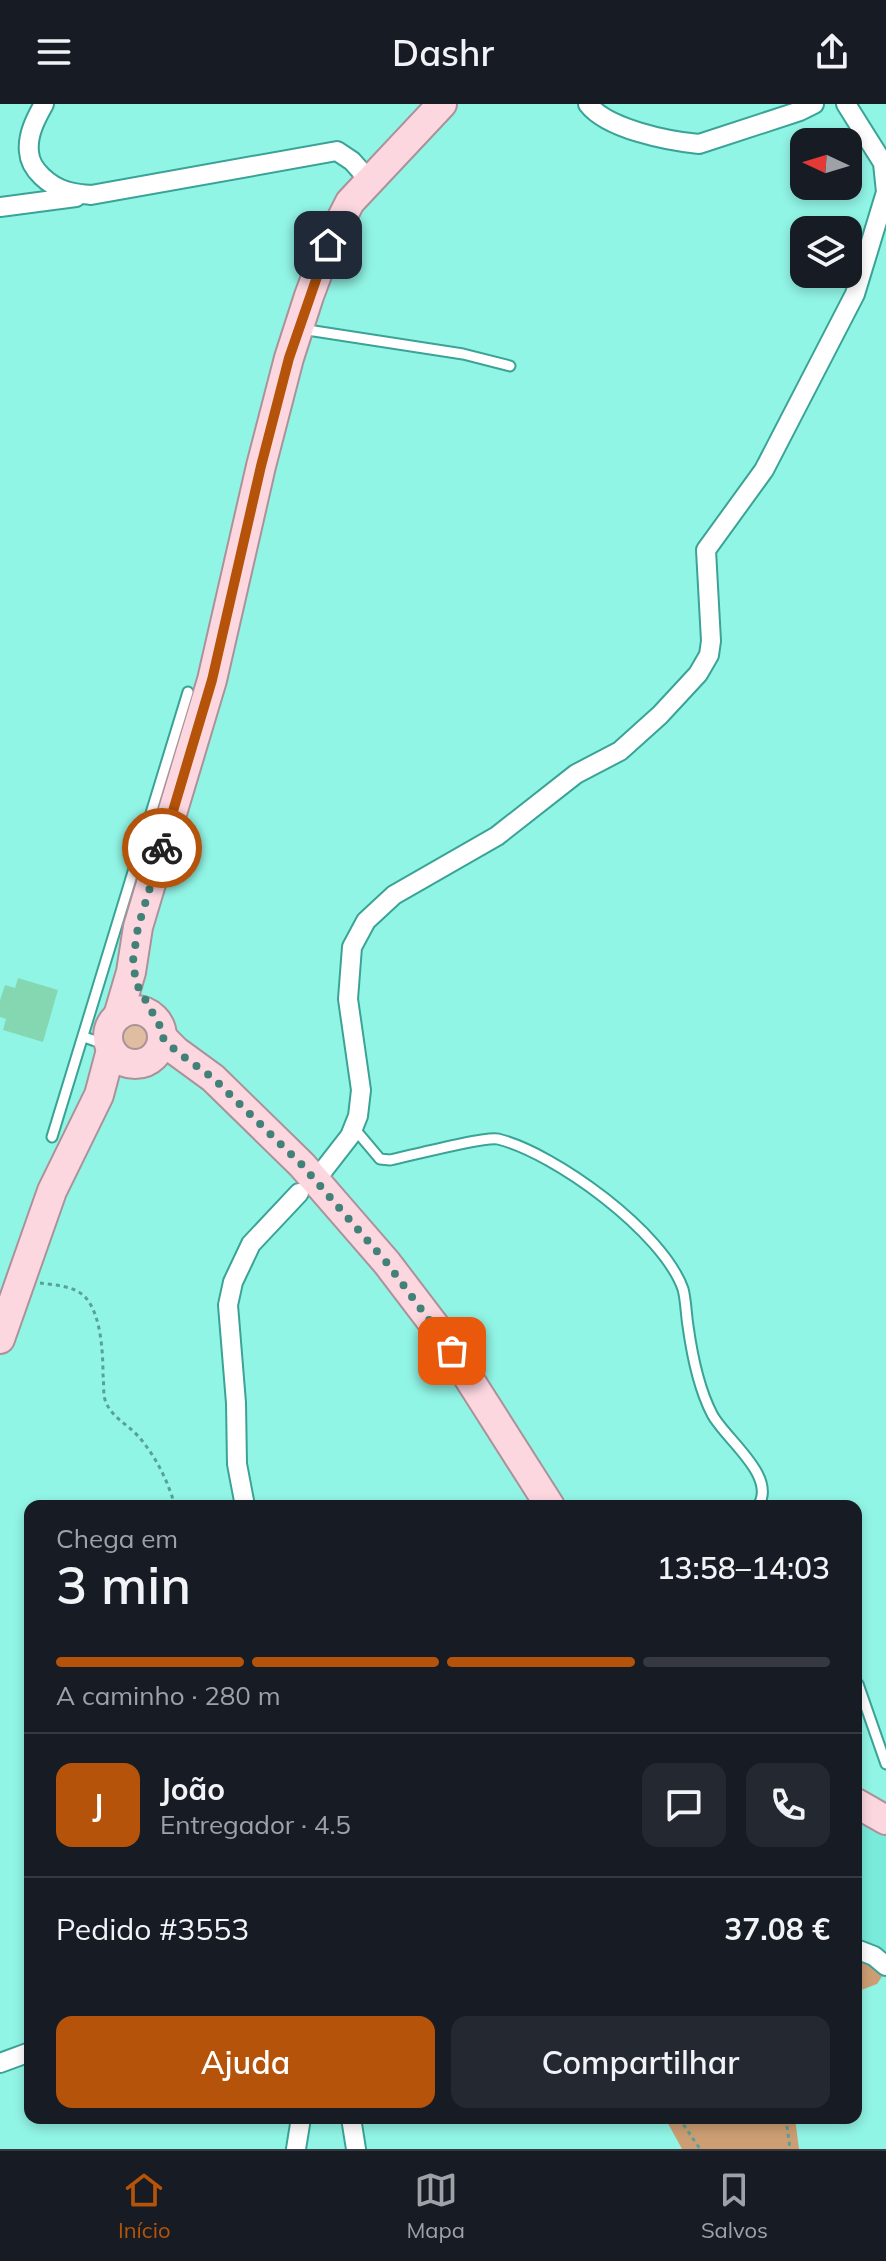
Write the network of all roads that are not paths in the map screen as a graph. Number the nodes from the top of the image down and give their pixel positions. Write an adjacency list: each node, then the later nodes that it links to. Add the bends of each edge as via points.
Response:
1 (44, 104): 8 (street, via 29,153 37,171 51,185)
2 (442, 104): 6 (main road)
3 (588, 104): 4 (street, via 595,113 626,127 699,144)
4 (814, 104)
5 (846, 104): 7 (street, via 883,163)
6 (369, 180): 8 (street, via 337,151); 10 (main road, via 350,202 328,245)
7 (886, 192): 17 (street, via 848,307 764,470 706,550 711,641 698,674 620,751 576,774 497,836 394,895 366,921 352,947 348,999 361,1090)
8 (91, 195): 9 (street)
9 (0, 207)
10 (298, 328): 11 (lane); 13 (main road, via 212,680 138,927)
11 (510, 366)
12 (188, 692): 14 (lane)
13 (133, 961): 14 (main road); 15 (main road)
14 (105, 1030): 15 (main road, via 118,1059 126,1063); 15 (main road, via 136,1010); 16 (main road, via 99,1095); 18 (lane)
15 (151, 1044): 16 (main road); 19 (main road, via 213,1078)
16 (87, 1119): 21 (main road, via 52,1191)
17 (353, 1127): 19 (street); 24 (lane, via 380,1159 390,1160 495,1138 534,1153 602,1194 631,1220 665,1257 683,1289 691,1349 712,1416 753,1466)
18 (52, 1137)
19 (326, 1184): 23 (main road, via 438,1330)
20 (299, 1193): 22 (street, via 251,1244 228,1305)
21 (0, 1339)
22 (244, 1500)
23 (546, 1500)
24 (761, 1500)
25 (862, 1695): 26 (lane)
26 (886, 1764)
27 (862, 1806): 28 (main road)
28 (886, 1820)
29 (862, 1951): 30 (street)
30 (886, 1966)
31 (24, 2054): 32 (street)
32 (0, 2063)
33 (300, 2124): 35 (street)
34 (352, 2124): 36 (street)
35 (296, 2149)
36 (356, 2149)

